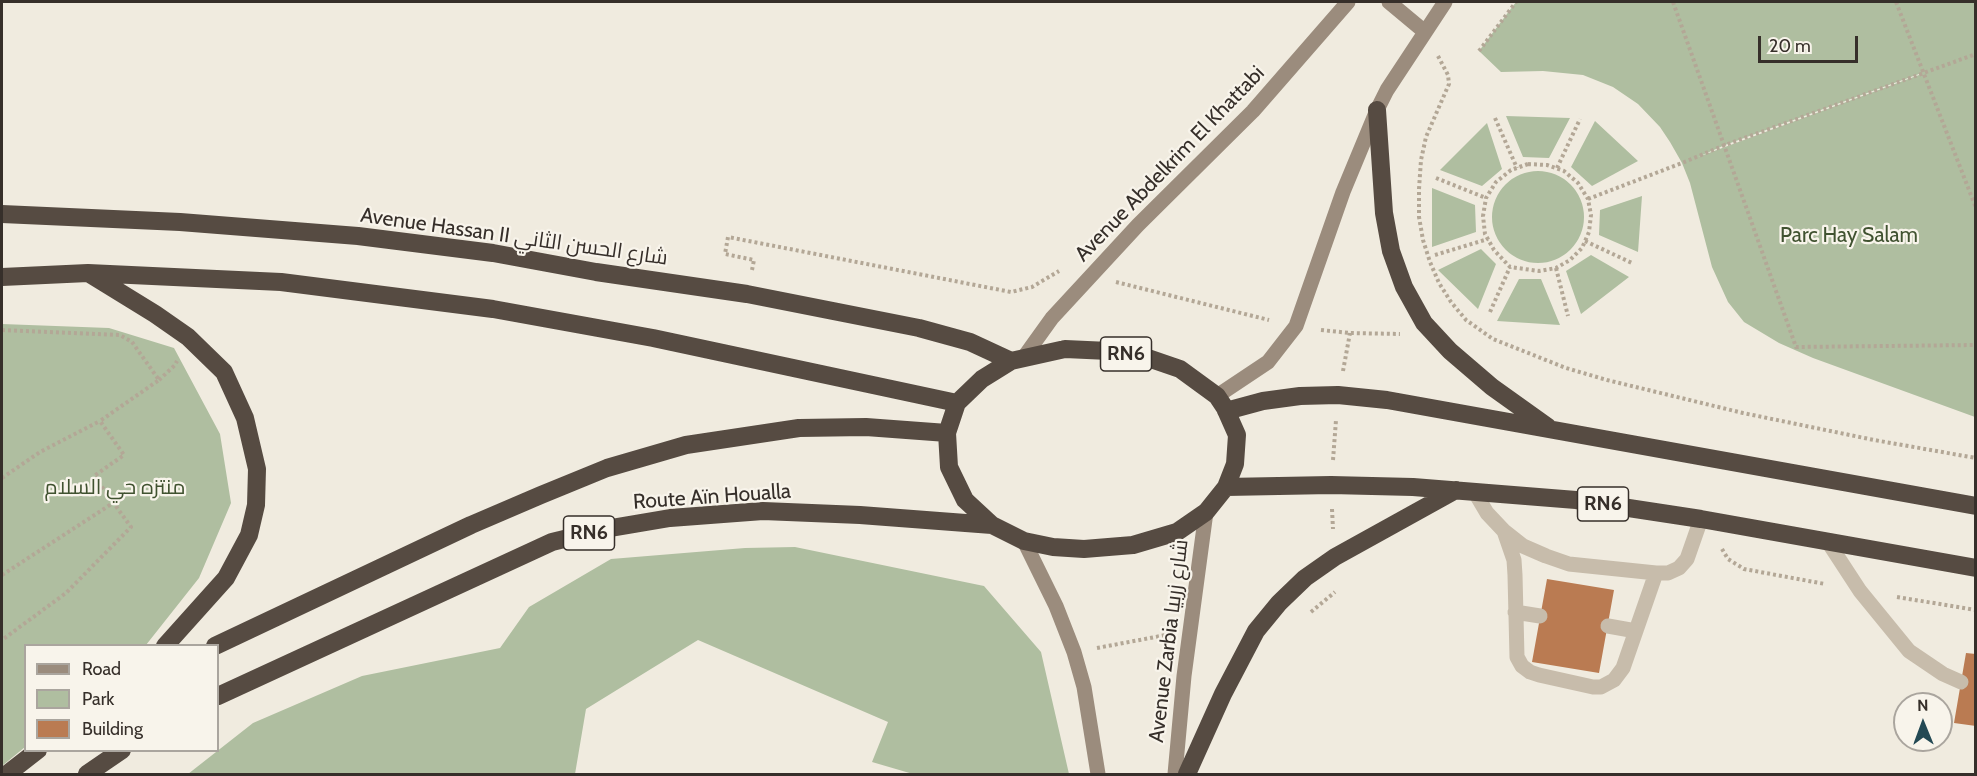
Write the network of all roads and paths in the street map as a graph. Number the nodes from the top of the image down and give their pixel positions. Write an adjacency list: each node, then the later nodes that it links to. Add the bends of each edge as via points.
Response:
1 (1348, 2): 29 (street, Avenue Abdelkrim El Khattabi, via 1252,111)
2 (1389, 2): 7 (street)
3 (1446, 2): 7 (street)
4 (1516, 2): 8 (path)
5 (1673, 2): 14 (path)
6 (1896, 2): 10 (path)
7 (1425, 32): 11 (street); 32 (path, via 1449,84 1426,137 1419,217 1430,262)
8 (1479, 51)
9 (1976, 54): 10 (path)
10 (1924, 73): 14 (path); 20 (path)
11 (1377, 110): 35 (highway, via 1390,250); 36 (street, via 1343,192)
12 (1495, 118): 15 (path)
13 (1580, 119): 16 (path)
14 (1725, 145): 19 (path); 39 (path, via 1796,346)
15 (1517, 168): 16 (path); 18 (path, via 1496,182)
16 (1557, 168): 19 (path, via 1578,183)
17 (1436, 178): 18 (path)
18 (1486, 198): 22 (path, via 1483,216)
19 (1587, 199): 23 (path, via 1591,215)
20 (1976, 208)
21 (2, 214): 31 (highway, Avenue Hassan II شارع الحسن الثاني, via 358,236)
22 (1488, 239): 24 (path); 26 (path)
23 (1585, 240): 25 (path); 27 (path, via 1570,260)
24 (1435, 255)
25 (1632, 263)
26 (1510, 267): 27 (path, via 1539,271); 33 (path)
27 (1556, 268): 34 (path)
28 (88, 273): 30 (highway); 42 (highway, via 280,282 493,309 653,338); 71 (highway, via 188,337 224,372 245,418 257,469 256,505 249,535 226,578)
29 (1092, 276): 31 (path, via 1068,266 1032,287 1005,291 728,237 725,254 754,260); 36 (path); 40 (street, Avenue Abdelkrim El Khattabi)
30 (2, 277)
31 (747, 294): 40 (highway, Avenue Hassan II شارع الحسن الثاني, via 919,328)
32 (1451, 302): 35 (path); 47 (path, via 1466,320 1493,339 1566,368 1743,413)
33 (1490, 312)
34 (1568, 316)
35 (1424, 323): 38 (path, via 1399,334); 45 (highway, via 1492,387)
36 (1296, 326): 38 (path); 43 (street, via 1268,362)
37 (2, 330): 44 (path, via 120,335 132,342 159,380)
38 (1350, 333): 41 (path)
39 (1976, 345)
40 (1018, 359): 42 (highway, RN6, via 982,379); 43 (highway, RN6, via 1065,349 1145,357 1180,369)
41 (1338, 395): 43 (highway); 45 (highway, via 1387,400); 49 (path)
42 (957, 403): 46 (highway, RN6)
43 (1222, 404): 50 (highway, RN6, via 1236,435 1235,464)
44 (100, 421): 48 (path); 52 (path, via 124,455 94,477)
45 (1555, 431): 53 (highway)
46 (947, 433): 56 (highway, RN6, via 949,466 965,500); 72 (highway, Route Aïn Houalla / RN6, via 866,427 799,428 664,451 607,468 471,525)
47 (1976, 458)
48 (2, 478)
49 (1331, 485): 50 (highway, RN6); 51 (highway, RN6); 60 (path)
50 (1226, 487): 54 (highway, RN6)
51 (1465, 490): 55 (highway, RN6, via 1576,500); 57 (lane); 60 (highway)
52 (113, 503): 63 (path); 70 (path, via 131,527 66,593)
53 (1976, 506)
54 (1206, 512): 58 (highway, RN6, via 1177,532 1133,545 1084,549); 68 (street, Avenue Zarbia شارع زربيا)
55 (1701, 519): 59 (highway, RN6); 62 (lane, via 1687,560 1668,573)
56 (992, 525): 58 (highway, RN6); 75 (highway, Route Aïn Houalla / RN6, via 763,511 670,518 605,529 552,542)
57 (1504, 531): 62 (lane, via 1523,546 1569,564); 64 (lane, via 1514,560)
58 (1024, 541): 73 (street)
59 (1828, 542): 61 (highway, RN6); 74 (lane, via 1860,591 1909,651)
60 (1335, 557): 65 (path, via 1337,590); 82 (highway, via 1305,578 1256,631)
61 (1976, 568)
62 (1656, 573): 69 (lane)
63 (2, 575)
64 (1515, 612): 66 (lane); 69 (lane, via 1517,657 1522,666 1530,672 1593,687 1608,684 1619,675)
65 (1306, 616)
66 (1540, 616)
67 (1608, 626): 69 (lane)
68 (1190, 631): 73 (path); 81 (street, Avenue Zarbia شارع زربيا)
69 (1636, 631)
70 (2, 640)
71 (166, 644)
72 (217, 644)
73 (1074, 652): 80 (street, via 1084,687)
74 (1961, 682)
75 (219, 696)
76 (35, 752): 78 (highway)
77 (119, 752): 79 (highway)
78 (7, 774)
79 (87, 774)
80 (1098, 774)
81 (1175, 774)
82 (1187, 774)

